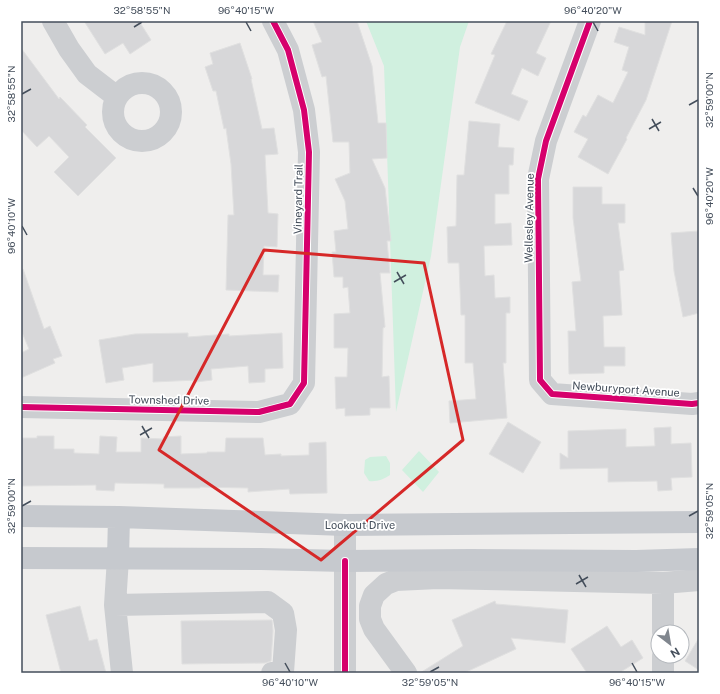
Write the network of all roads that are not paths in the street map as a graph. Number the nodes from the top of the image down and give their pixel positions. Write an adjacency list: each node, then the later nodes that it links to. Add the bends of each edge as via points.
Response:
1 (53, 21): 4 (street, via 68,49 87,74)
2 (273, 21): 5 (street, Vineyard Trail, via 288,50 304,110 309,152)
3 (590, 21): 6 (street, Wellesley Avenue, via 546,141 538,179 540,380)
4 (117, 98)
5 (304, 383): 8 (street, Townshed Drive, via 290,404 259,412)
6 (552, 394): 7 (street, Newburyport Avenue)
7 (699, 403)
8 (21, 407)
9 (21, 516): 10 (main road, Lookout Drive)
10 (119, 517): 12 (main road, Lookout Drive); 14 (main road)
11 (699, 522): 12 (main road, Lookout Drive)
12 (345, 525): 16 (street)
13 (21, 558): 14 (main road)
14 (118, 558): 16 (main road); 19 (street)
15 (699, 559): 16 (main road)
16 (345, 561): 23 (street)
17 (699, 580): 18 (street)
18 (663, 583): 20 (street); 24 (street, via 438,578 396,580 386,584 374,595 370,606 370,619 374,629)
19 (115, 605): 21 (street); 22 (street, via 268,602 283,613 286,630 283,672)
20 (663, 624)
21 (122, 673)
22 (272, 673)
23 (345, 673)
24 (406, 673)

